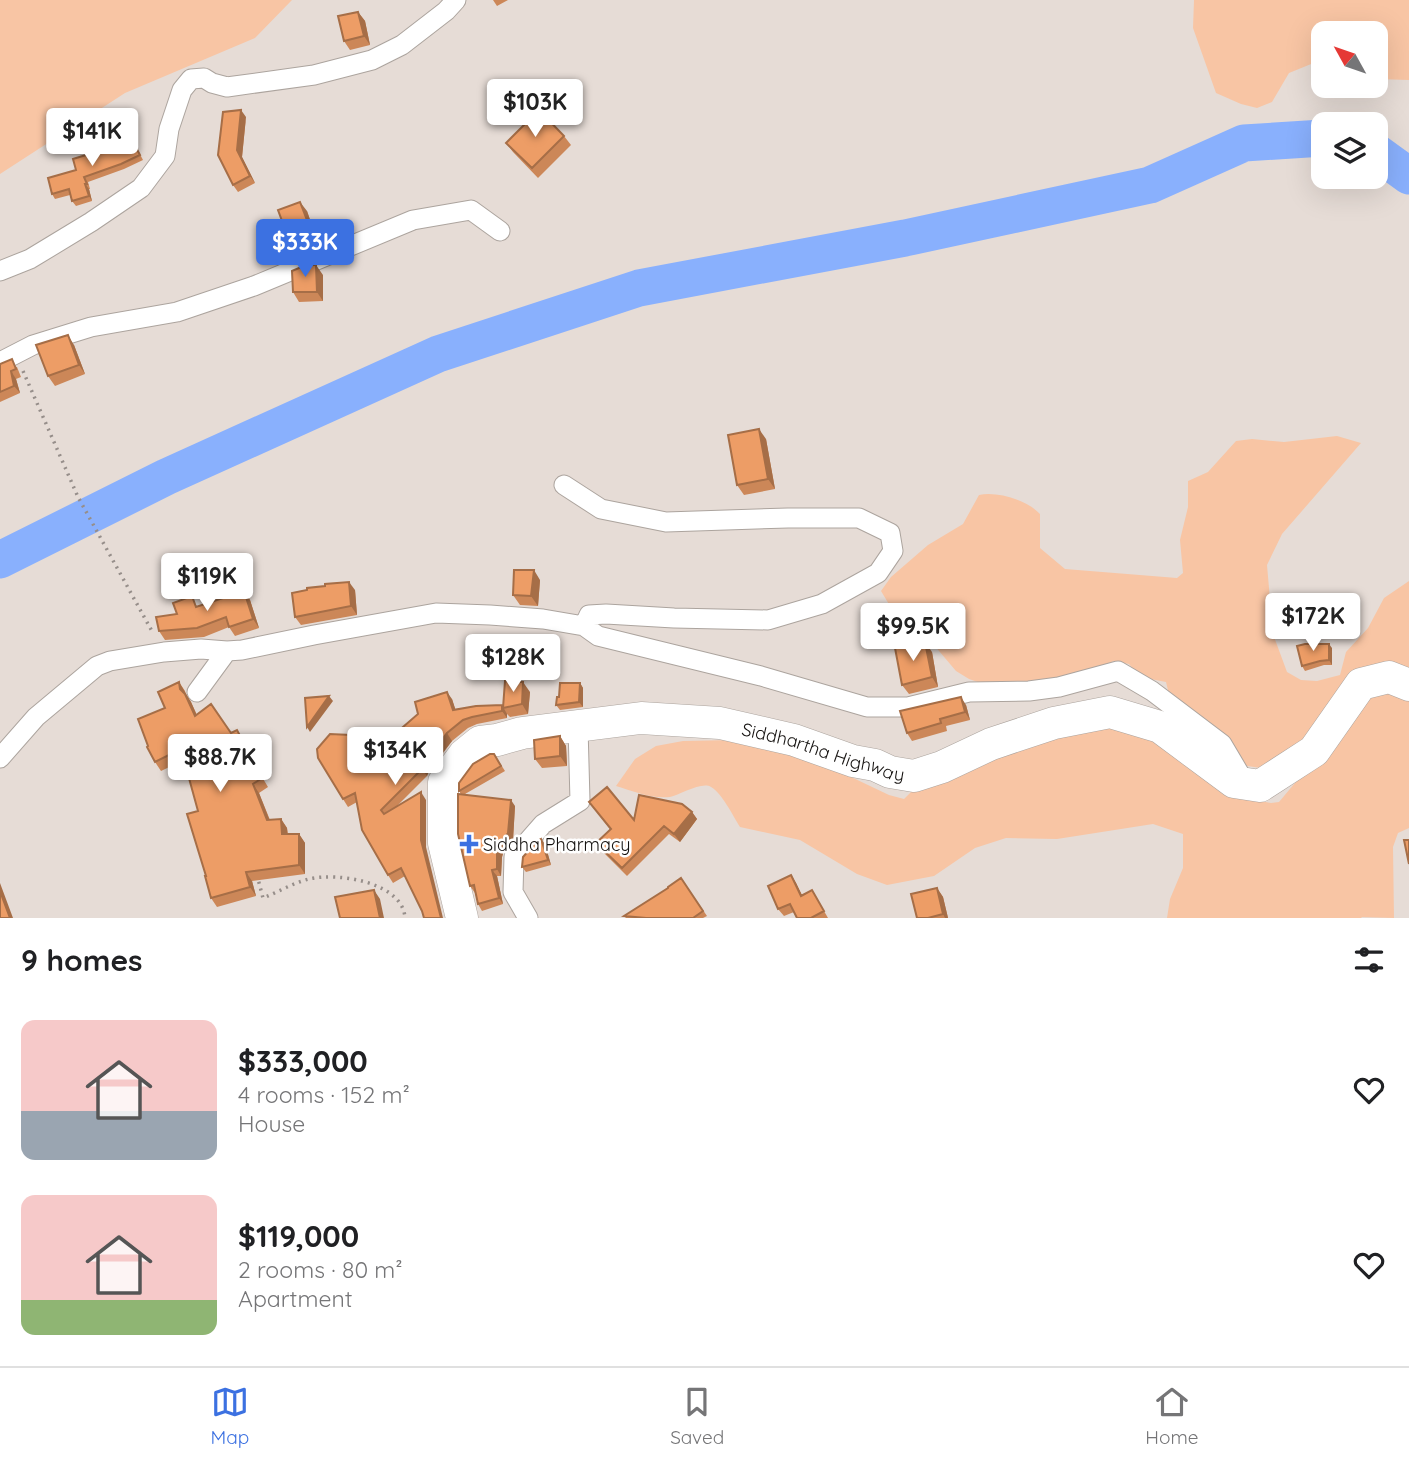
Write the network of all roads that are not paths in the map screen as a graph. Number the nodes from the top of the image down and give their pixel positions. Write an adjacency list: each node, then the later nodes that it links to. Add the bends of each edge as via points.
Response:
1 (456, 0): 3 (street, via 402,45 372,60 314,75 227,87 204,78 191,79 182,90 165,156 141,188 30,260)
2 (500, 231): 4 (street, via 471,210 413,220 254,286 177,312 91,327 33,345)
3 (0, 271)
4 (0, 362)
5 (564, 485): 6 (street, via 601,509 666,522 859,518 890,533 893,551 878,573 822,604 768,620 606,614 589,615)
6 (584, 626): 7 (street, via 436,613); 12 (street, via 598,636 867,707 908,707 969,692 1059,687 1118,671 1222,744)
7 (227, 651): 9 (street); 11 (street, via 164,652 97,666 36,717)
8 (1409, 685): 12 (highway, via 1390,677 1361,684 1314,751 1260,786)
9 (197, 692)
10 (579, 727): 12 (highway, Siddhartha Highway, via 641,718 720,723 914,776 1054,723 1110,712 1160,727 1234,782); 13 (highway, Siddhartha Highway, via 480,742 444,782 444,843); 14 (street, via 580,801 543,824 514,857 513,891)
11 (0, 758)
12 (1245, 783)
13 (462, 918)
14 (528, 918)

